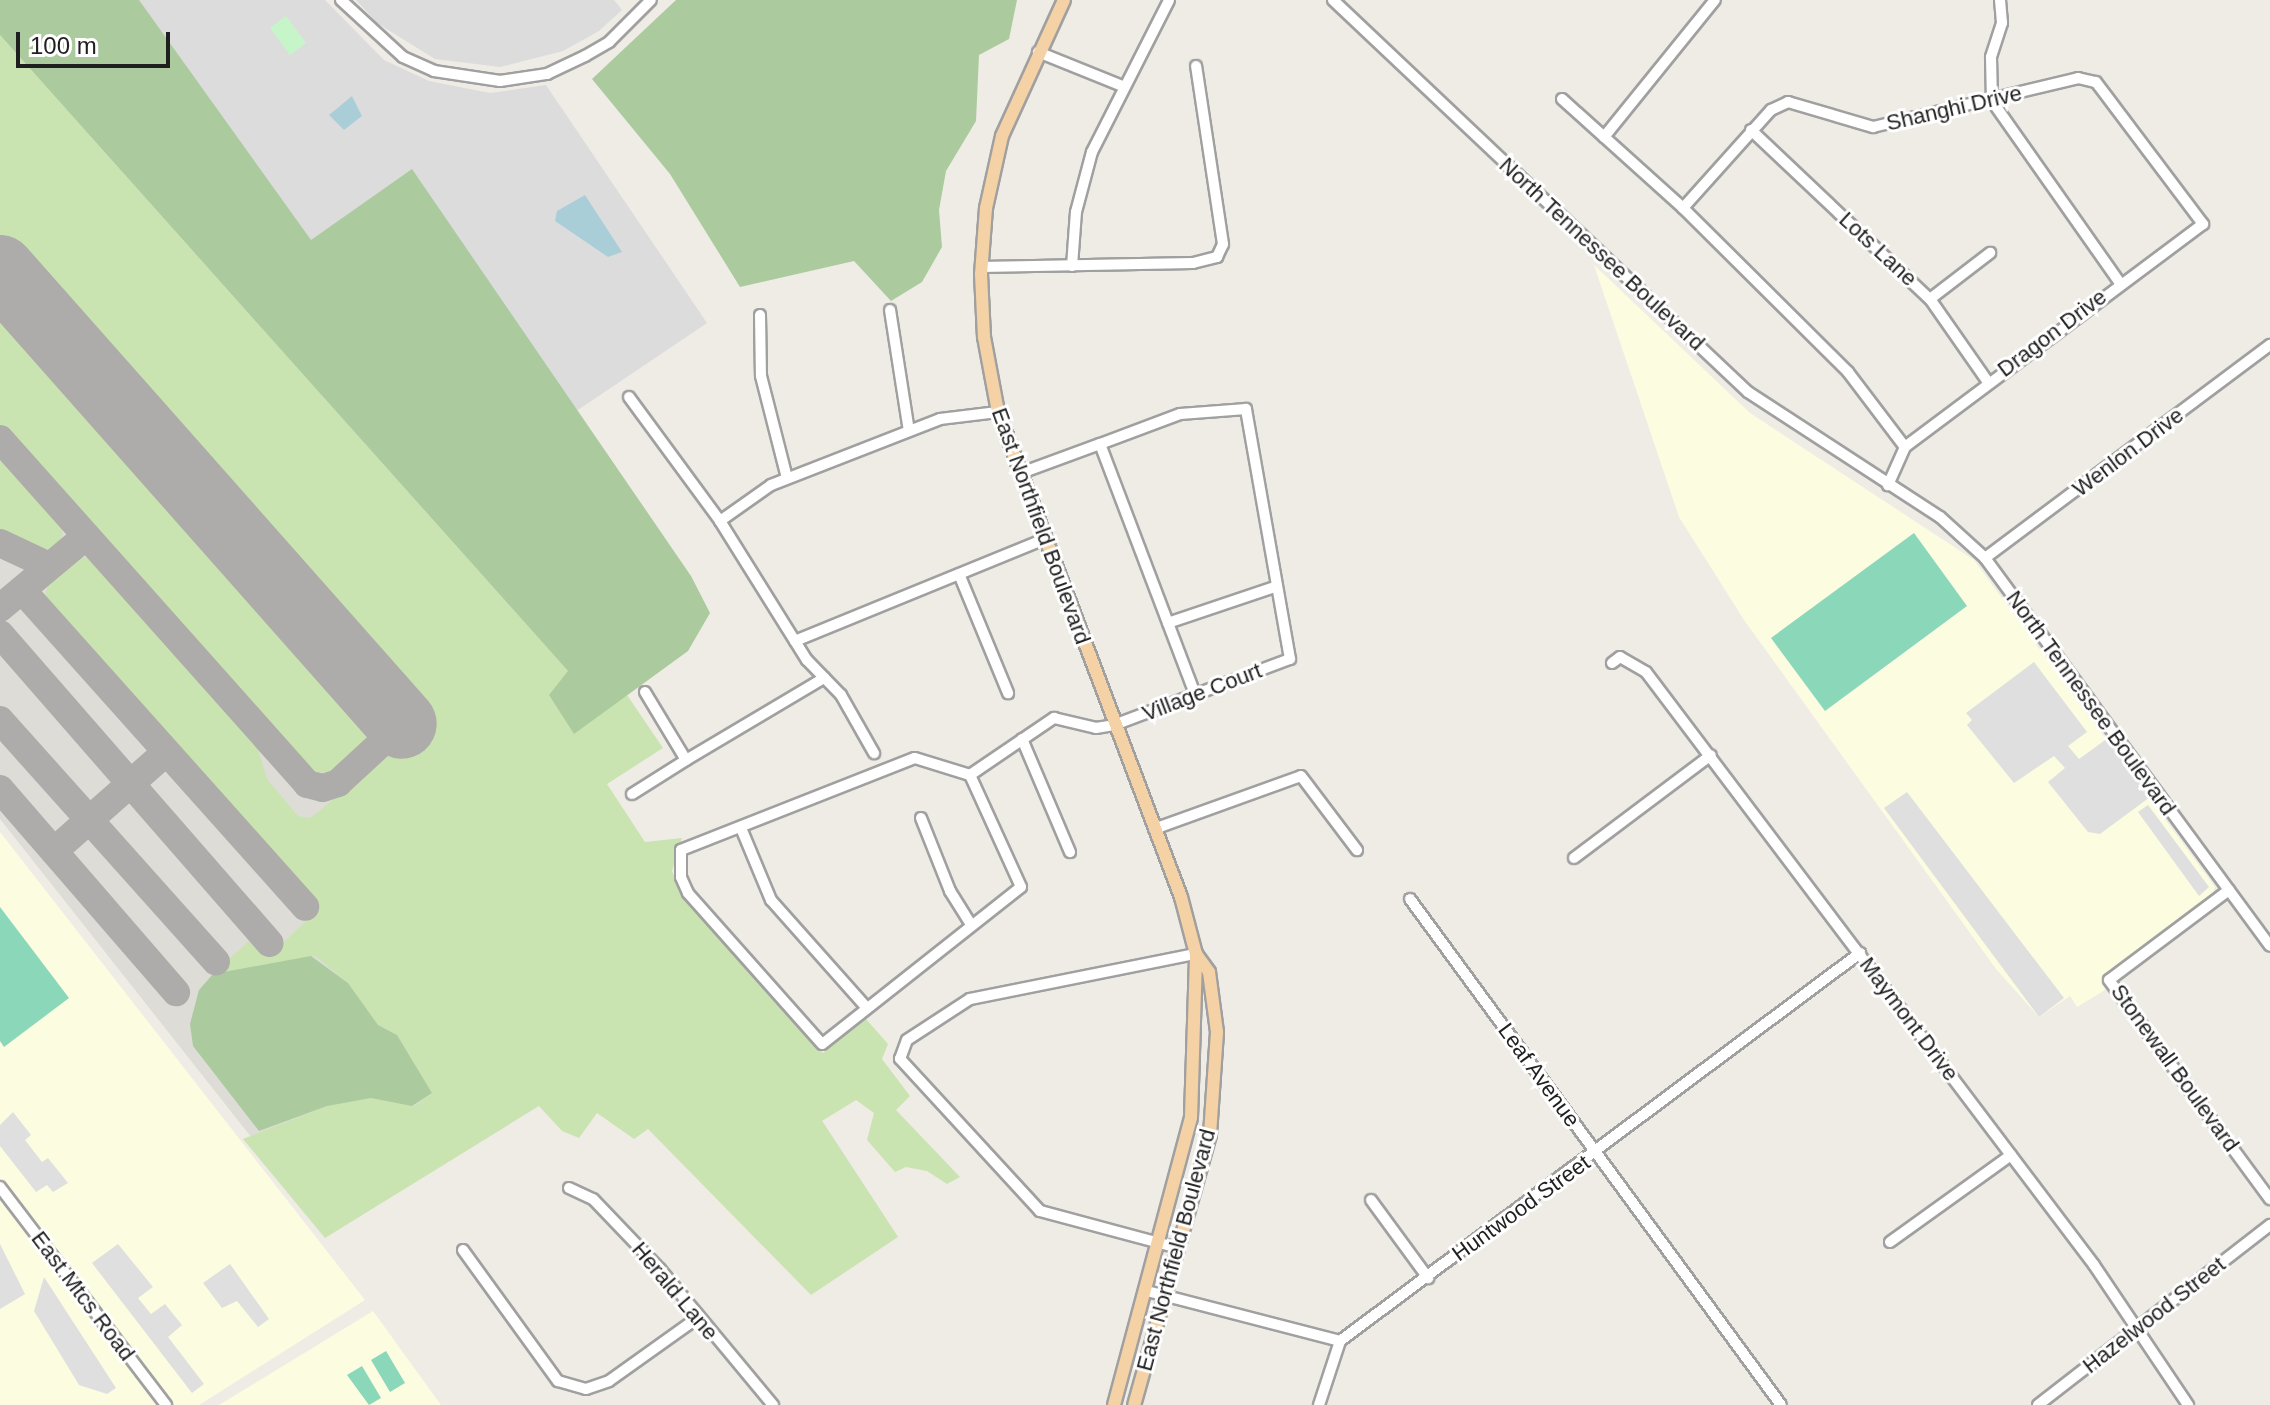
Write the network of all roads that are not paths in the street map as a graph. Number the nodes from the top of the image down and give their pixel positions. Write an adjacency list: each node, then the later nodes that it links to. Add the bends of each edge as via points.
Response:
1 (341, 0): 2 (street, via 403,57 434,71 500,81 547,74 585,56 609,42)
2 (651, 0)
3 (1064, 0): 8 (main road, East Northfield Boulevard)
4 (1169, 0): 10 (street)
5 (1333, 0): 33 (street, North Tennessee Boulevard, via 1748,392)
6 (1715, 0): 14 (street)
7 (2000, 0): 12 (street, via 2002,23 1991,57)
8 (1038, 52): 10 (street); 19 (main road, East Northfield Boulevard, via 1002,136 986,208)
9 (1196, 66): 18 (street, via 1223,244 1217,257)
10 (1122, 86): 18 (street, via 1092,152 1076,212)
11 (1562, 99): 14 (street)
12 (1992, 101): 13 (street, Shanghi Drive, via 1873,127 1788,102); 16 (street, Shanghi Drive, via 2078,78 2096,82); 20 (street)
13 (1751, 130): 15 (street, Shanghi Drive); 21 (street, Lots Lane)
14 (1604, 137): 15 (street)
15 (1683, 208): 30 (street, via 1848,372)
16 (2203, 224): 20 (street, Dragon Drive)
17 (1990, 253): 21 (street)
18 (1072, 266): 19 (street)
19 (981, 267): 27 (main road, East Northfield Boulevard, via 984,337)
20 (2119, 282): 25 (street, Dragon Drive)
21 (1930, 299): 25 (street, Lots Lane)
22 (890, 310): 28 (street)
23 (760, 315): 32 (street, via 761,376)
24 (2270, 345): 36 (street, Wenlon Drive)
25 (1988, 382): 30 (street, Dragon Drive)
26 (629, 397): 34 (street)
27 (998, 412): 28 (street, via 940,419); 31 (main road, East Northfield Boulevard)
28 (909, 431): 32 (street)
29 (1100, 444): 31 (street); 38 (street, via 1180,414 1246,409); 39 (street)
30 (1905, 447): 33 (street)
31 (1021, 473): 35 (main road, East Northfield Boulevard)
32 (787, 478): 34 (street)
33 (1888, 485): 36 (street, North Tennessee Boulevard, via 1940,517)
34 (720, 521): 40 (street)
35 (1045, 539): 37 (street); 46 (main road, East Northfield Boulevard)
36 (1985, 558): 59 (street, North Tennessee Boulevard)
37 (959, 574): 40 (street); 44 (street)
38 (1275, 587): 39 (street); 45 (street, Village Court, via 1290,659)
39 (1168, 623): 45 (street)
40 (795, 641): 42 (street)
41 (1612, 663): 49 (street, Maymont Drive, via 1620,657 1646,672)
42 (824, 678): 48 (street, via 841,695); 50 (street)
43 (645, 692): 50 (street)
44 (1008, 693)
45 (1195, 694): 46 (street, Village Court)
46 (1114, 725): 47 (street, via 1096,728 1054,718); 55 (main road, East Northfield Boulevard)
47 (1022, 739): 51 (street); 57 (street)
48 (874, 753)
49 (1711, 755): 58 (street); 63 (street, Maymont Drive)
50 (686, 760): 52 (street)
51 (970, 775): 54 (street, via 915,758); 61 (street, via 1021,887)
52 (632, 794)
53 (921, 818): 61 (street, via 950,891)
54 (741, 828): 65 (street, via 771,900); 65 (street, via 681,850 681,877 688,893 822,1044)
55 (1154, 829): 56 (street, via 1301,776); 64 (main road, East Northfield Boulevard)
56 (1357, 850)
57 (1070, 852)
58 (1574, 858)
59 (2229, 890): 62 (street, North Tennessee Boulevard); 70 (street, Stonewall Boulevard, via 2109,980)
60 (1410, 899): 66 (street, Leaf Avenue)
61 (971, 925): 65 (street)
62 (2270, 946)
63 (1860, 953): 66 (street, Huntwood Street); 67 (street, Maymont Drive)
64 (1196, 954): 74 (main road, East Northfield Boulevard, via 1191,1117); 74 (street, via 970,999 907,1040 900,1059 1040,1211); 75 (main road, East Northfield Boulevard, via 1209,972 1217,1032 1216,1086 1210,1135)
65 (865, 1006)
66 (1596, 1153): 77 (street, Huntwood Street); 88 (street, Leaf Avenue)
67 (2011, 1155): 73 (street); 81 (street, Maymont Drive, via 2094,1265)
68 (0, 1187): 83 (street, East Mtcs Road)
69 (569, 1188): 80 (street, Herald Lane, via 593,1199 660,1269)
70 (2270, 1199)
71 (1371, 1200): 77 (street)
72 (2270, 1225): 81 (street, Hazelwood Street)
73 (1890, 1242)
74 (1159, 1244): 75 (street); 78 (main road, East Northfield Boulevard)
75 (1178, 1248): 79 (main road, East Northfield Boulevard)
76 (463, 1250): 80 (street, via 558,1381 586,1389 609,1381)
77 (1428, 1278): 82 (street, Huntwood Street)
78 (1147, 1291): 79 (street); 85 (main road, East Northfield Boulevard)
79 (1165, 1295): 82 (street); 86 (main road, East Northfield Boulevard)
80 (696, 1319): 84 (street, Herald Lane)
81 (2135, 1332): 89 (street, Hazelwood Street); 90 (street, Maymont Drive)
82 (1340, 1341): 87 (street)
83 (166, 1405)
84 (773, 1405)
85 (1114, 1405)
86 (1134, 1405)
87 (1319, 1405)
88 (1781, 1405)
89 (2038, 1405)
90 (2188, 1405)

